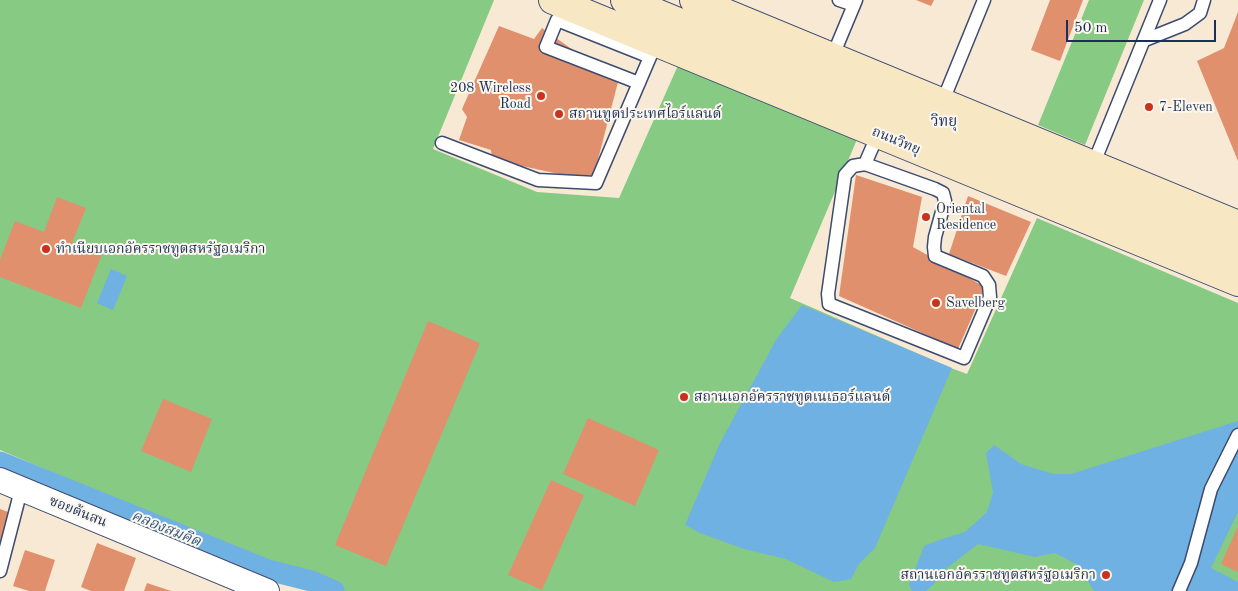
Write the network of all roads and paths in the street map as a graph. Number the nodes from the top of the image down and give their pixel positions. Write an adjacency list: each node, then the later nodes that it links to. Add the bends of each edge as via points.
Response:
1 (553, 0): 11 (main road, ถนนวิทยุ)
2 (625, 0): 10 (main road, ถนนวิทยุ)
3 (694, 0): 10 (main road, ถนนวิทยุ)
4 (839, 0): 8 (lane)
5 (984, 0): 14 (lane)
6 (1160, 0): 9 (lane)
7 (1204, 0): 9 (lane, via 1200,13 1185,24)
8 (855, 2): 12 (lane)
9 (1145, 40): 17 (lane)
10 (778, 49): 12 (main road, ถนนวิทยุ)
11 (653, 50): 13 (lane); 13 (lane, via 557,20 546,47); 15 (main road, ถนนวิทยุ)
12 (827, 69): 14 (main road, ถนนวิทยุ); 19 (main road, ถนนวิทยุ)
13 (639, 83): 16 (lane, via 596,183 538,180)
14 (942, 103): 17 (main road, ถนนวิทยุ)
15 (878, 134): 18 (lane); 22 (main road, ถนนวิทยุ)
16 (442, 143)
17 (1086, 162): 19 (main road); 20 (main road, ถนนวิทยุ)
18 (865, 164): 18 (lane, via 853,166 845,174 829,304 964,358 990,297 989,285 983,276 935,256 934,237 945,201 943,193)
19 (1108, 199): 21 (main road, ถนนวิทยุ)
20 (1238, 225)
21 (1238, 253)
22 (1238, 282)
23 (1238, 434): 28 (lane, via 1211,489 1191,563)
24 (0, 480): 25 (street, ซอยต้นสน)
25 (22, 490): 26 (lane); 27 (street, ซอยต้นสน)
26 (0, 571)
27 (267, 591)
28 (1179, 591)

